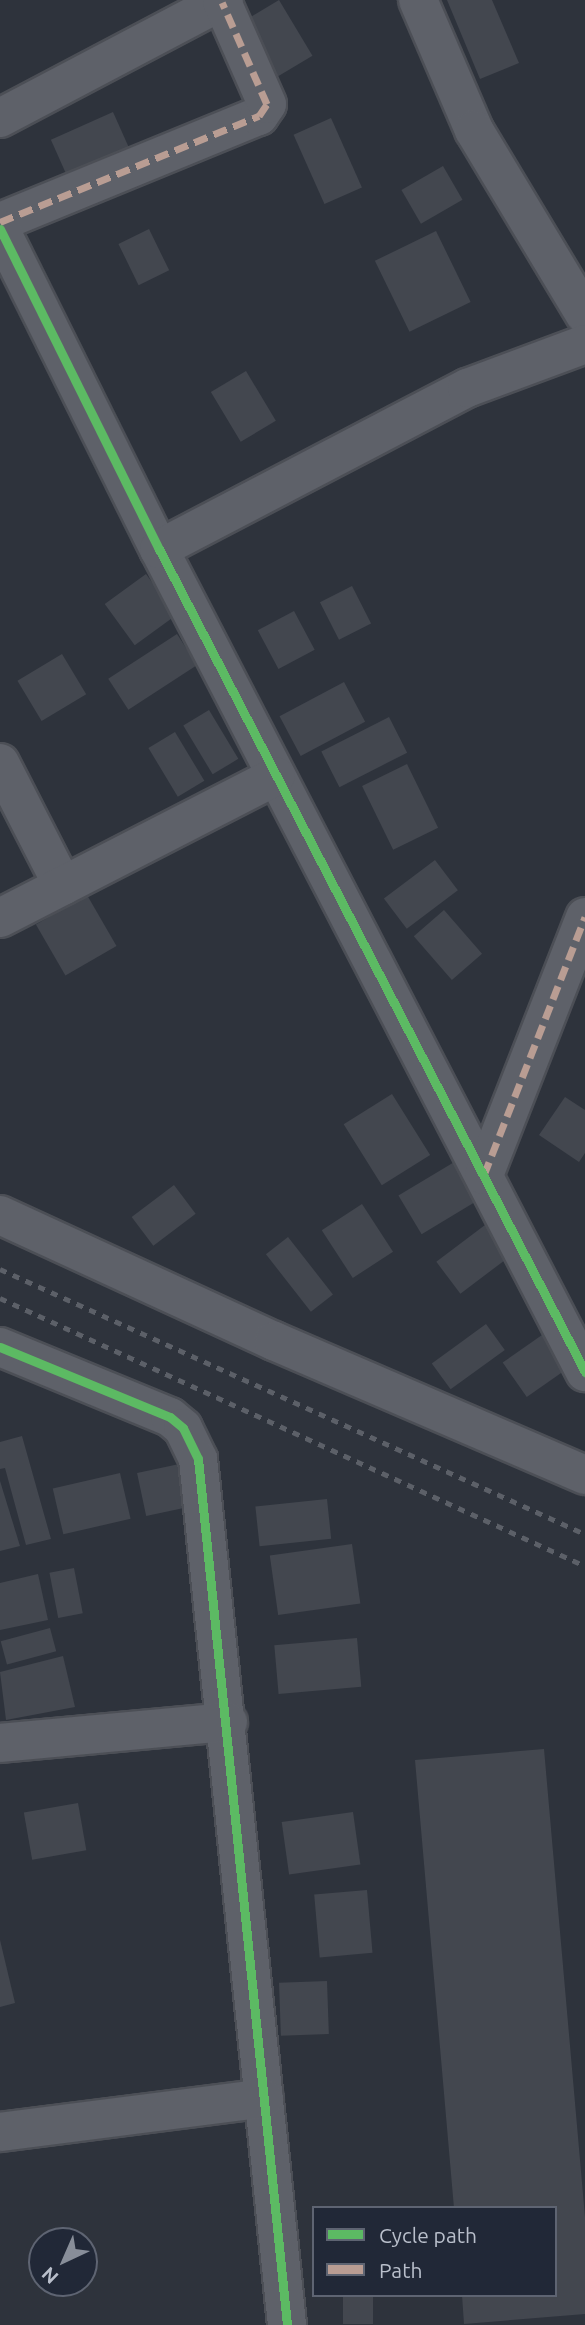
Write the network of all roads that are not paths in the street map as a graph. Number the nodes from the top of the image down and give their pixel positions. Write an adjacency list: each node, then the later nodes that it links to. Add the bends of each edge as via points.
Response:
1 (418, 0): 6 (street, via 474,130)
2 (223, 1): 3 (street); 4 (street, via 267,104 259,116)
3 (0, 118)
4 (0, 222)
5 (0, 229): 8 (street)
6 (585, 315)
7 (585, 344): 8 (street, via 467,388)
8 (159, 549): 10 (street)
9 (0, 763): 11 (street)
10 (276, 776): 11 (street); 14 (street)
11 (62, 886): 13 (street)
12 (585, 917): 14 (street)
13 (0, 918)
14 (484, 1175): 17 (street)
15 (0, 1215): 18 (street, via 274,1341)
16 (0, 1347): 19 (street, via 170,1417 192,1442 210,1547)
17 (585, 1372)
18 (585, 1475)
19 (228, 1722): 20 (street); 21 (street)
20 (0, 1743)
21 (264, 2098): 22 (street); 23 (street)
22 (0, 2132)
23 (287, 2325)

